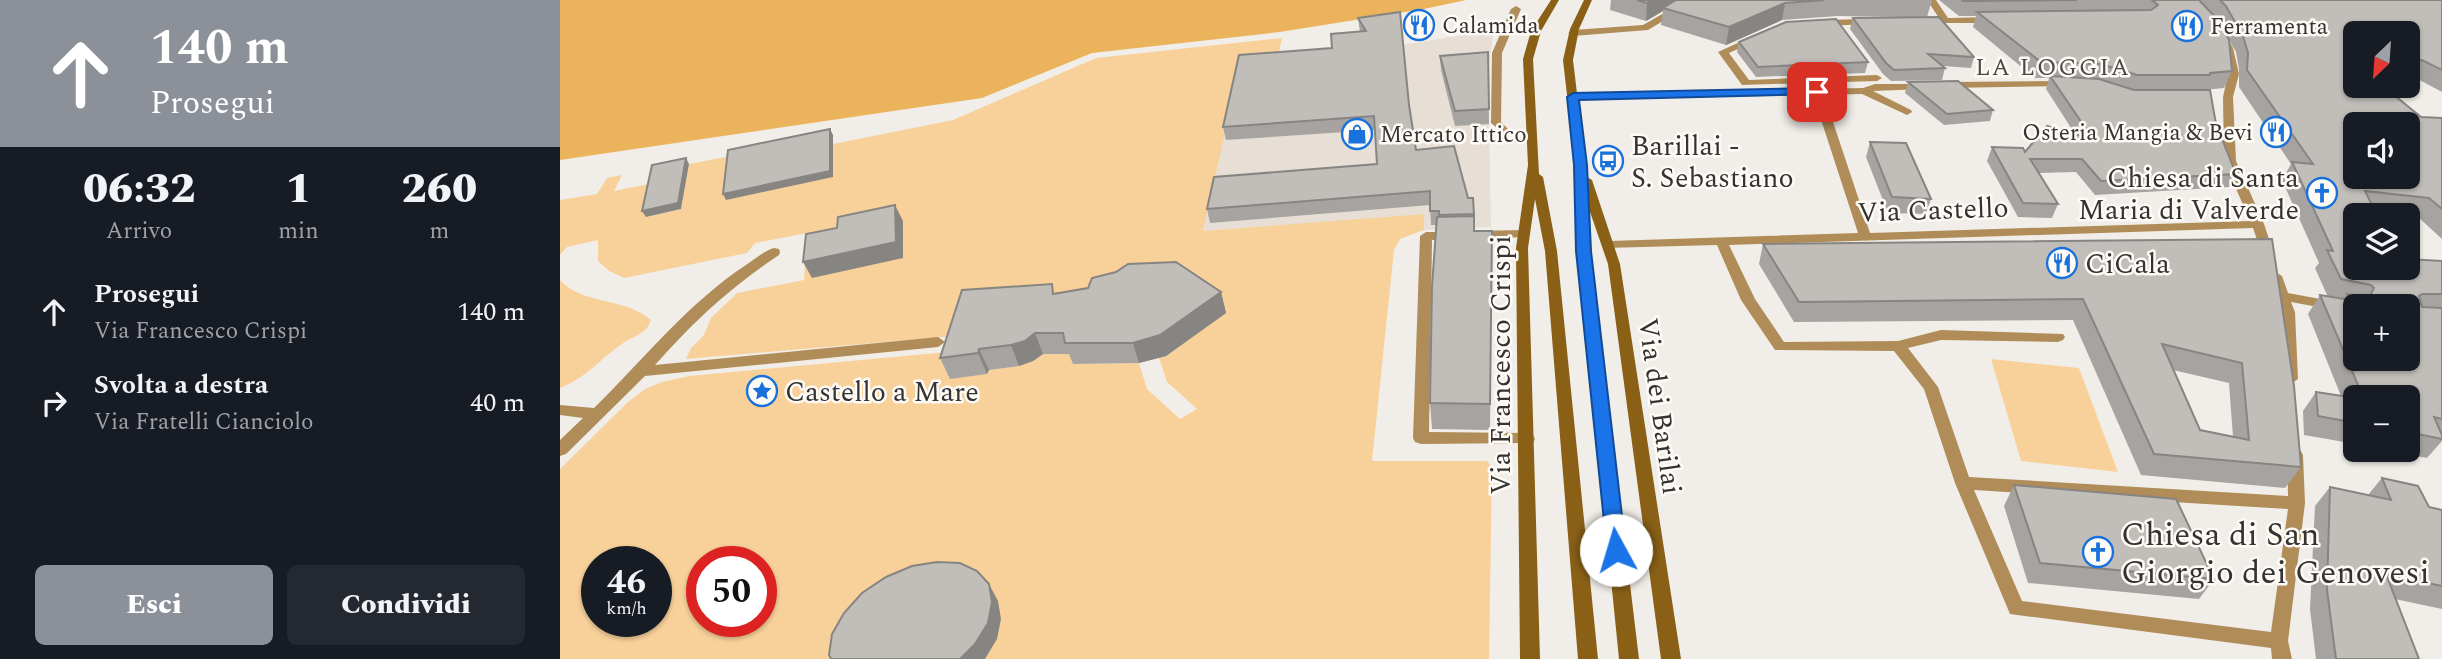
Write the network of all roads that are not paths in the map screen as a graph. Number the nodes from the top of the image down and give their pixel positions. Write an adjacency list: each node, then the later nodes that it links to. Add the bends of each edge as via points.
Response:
1 (1555, 0): 24 (main road, Via Francesco Crispi, via 1530,47)
2 (1588, 0): 14 (main road)
3 (1694, 0): 14 (street, via 1645,28)
4 (1931, 0): 8 (street)
5 (1516, 9): 23 (street, via 1496,53 1496,123)
6 (2002, 20): 8 (street)
7 (1919, 21): 8 (street)
8 (1946, 21)
9 (1837, 22): 10 (street); 11 (street); 15 (street)
10 (1878, 22)
11 (1811, 23)
12 (2211, 25): 26 (street, via 2231,51 2226,95 2230,161)
13 (1770, 31): 17 (street, via 1723,52 1746,83)
14 (1573, 33): 21 (main road, via 1568,60)
15 (1845, 33)
16 (1868, 64): 17 (street)
17 (1880, 82): 18 (street); 19 (street)
18 (2080, 86)
19 (1864, 91): 20 (street); 22 (street)
20 (1817, 92): 21 (street); 28 (street)
21 (1573, 97): 25 (main road)
22 (1907, 112)
23 (1506, 132)
24 (1534, 165): 27 (main road, Via Francesco Crispi); 48 (main road, via 1551,251)
25 (1581, 165): 30 (main road, Via dei Barilai); 49 (main road, via 1584,251)
26 (2258, 224): 28 (street, Via Castello); 32 (street)
27 (1523, 234): 42 (main road, Via Francesco Crispi); 42 (street, via 1426,236 1421,438)
28 (1865, 236): 29 (street, Via Castello)
29 (1720, 241): 30 (street, Via Castello); 36 (street, via 1748,300 1780,348)
30 (1609, 245): 50 (main road, Via dei Barilai)
31 (774, 253): 37 (street, via 734,279)
32 (2282, 296): 33 (street); 38 (street, via 2288,312)
33 (2343, 308)
34 (2058, 337): 36 (street, via 1941,335)
35 (938, 342): 37 (street)
36 (1898, 346): 44 (street, via 1931,387)
37 (641, 371): 40 (street)
38 (2292, 394)
39 (560, 411): 40 (street)
40 (597, 414): 43 (street)
41 (2294, 435): 45 (street)
42 (1527, 439): 47 (main road, Via Francesco Crispi)
43 (560, 450)
44 (1963, 483): 45 (street); 46 (street, via 2016,608)
45 (2297, 503): 46 (street)
46 (2281, 650)
47 (1530, 659)
48 (1588, 659)
49 (1629, 659)
50 (1671, 659)

